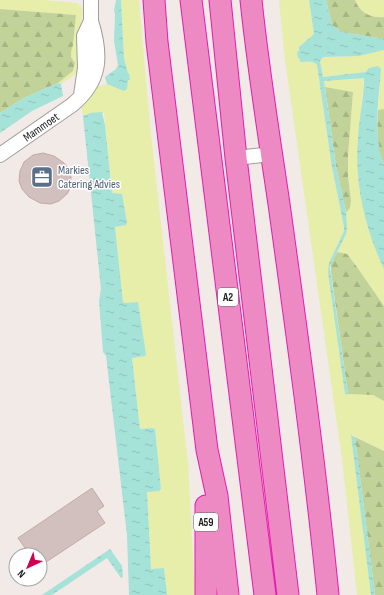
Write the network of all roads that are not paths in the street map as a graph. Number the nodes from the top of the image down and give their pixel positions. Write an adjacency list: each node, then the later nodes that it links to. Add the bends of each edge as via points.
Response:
1 (91, 0): 7 (street, Mammoet, via 97,68 93,81 81,98)
2 (154, 0): 9 (highway)
3 (191, 0): 13 (highway, A2)
4 (220, 0): 8 (highway, A2)
5 (252, 0): 6 (highway)
6 (272, 154): 8 (street); 10 (highway)
7 (0, 155)
8 (236, 158): 14 (highway, A2)
9 (206, 450): 11 (highway, A59); 12 (highway, via 216,496)
10 (323, 550): 15 (highway); 16 (highway)
11 (206, 595)
12 (228, 595)
13 (265, 595)
14 (288, 595)
15 (328, 595)
16 (332, 595)

